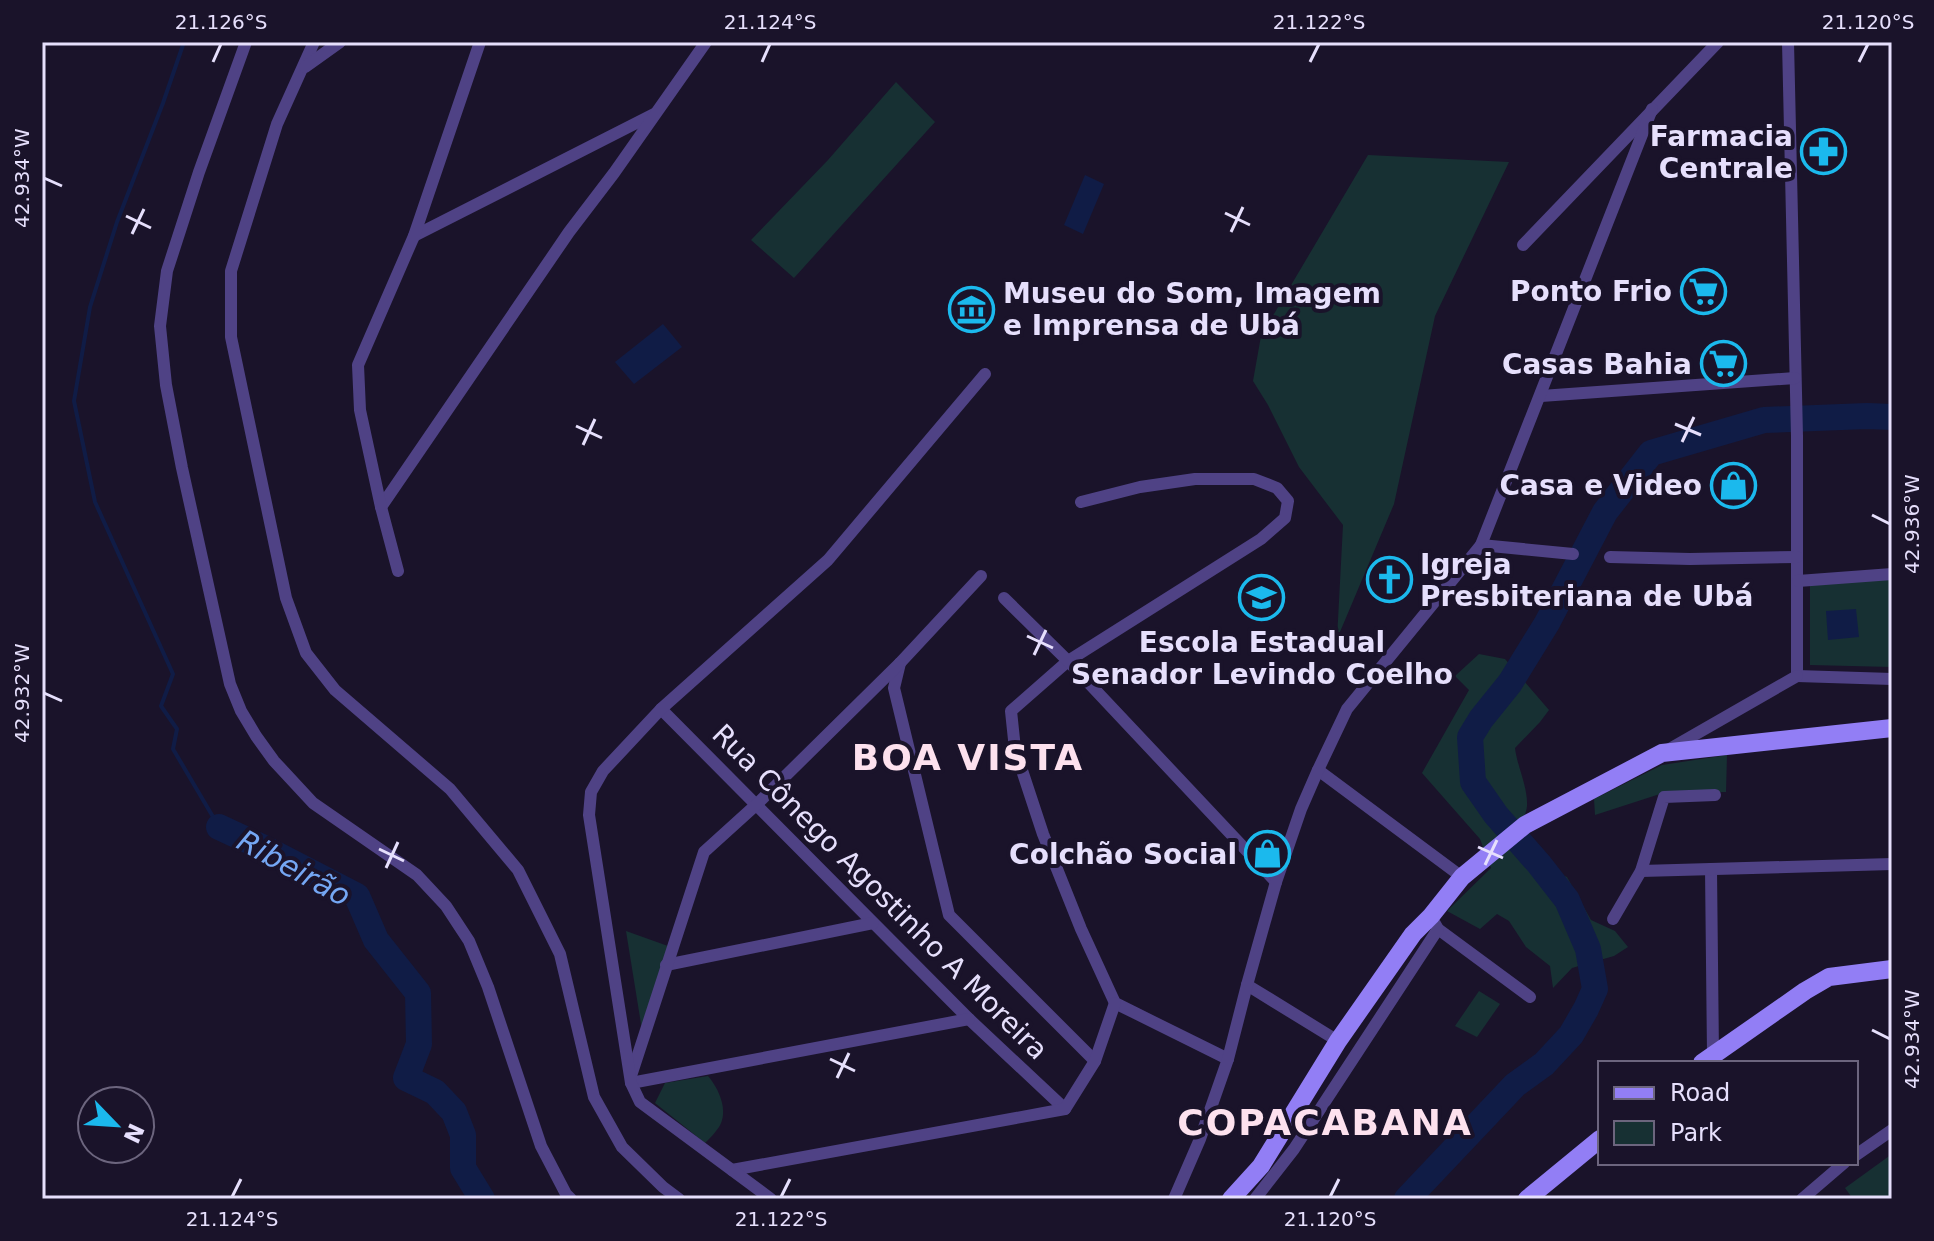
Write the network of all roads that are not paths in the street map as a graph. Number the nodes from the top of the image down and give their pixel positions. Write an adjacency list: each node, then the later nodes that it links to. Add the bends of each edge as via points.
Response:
1 (246, 42): 62 (street, via 167,271 160,326 166,385 230,684 274,761 313,803 417,875 446,906 469,941 541,1146)
2 (314, 42): 8 (street)
3 (340, 42): 8 (street)
4 (480, 42): 11 (street)
5 (706, 42): 10 (street)
6 (1718, 42): 9 (street)
7 (1788, 42): 14 (street)
8 (302, 69): 63 (street, via 277,124 231,271 231,337 286,598 306,653 335,690 450,789 518,870 560,954 594,1097 622,1147)
9 (1652, 109): 12 (street); 15 (street)
10 (657, 112): 11 (street); 17 (street)
11 (414, 236): 17 (street, via 358,365 360,410)
12 (1523, 245)
13 (985, 374): 31 (street, via 828,560)
14 (1795, 378): 15 (street); 21 (street)
15 (1541, 396): 18 (street)
16 (1081, 502): 27 (street, via 1195,479 1254,479 1277,488 1288,501 1285,518 1261,539)
17 (381, 507): 22 (street)
18 (1481, 545): 19 (street); 34 (street, via 1347,709)
19 (1573, 554)
20 (1610, 557): 21 (street)
21 (1797, 557): 25 (street)
22 (398, 571)
23 (1892, 574): 25 (street)
24 (981, 576): 28 (street)
25 (1798, 581): 29 (street)
26 (1004, 598): 27 (street)
27 (1068, 661): 41 (street); 49 (street, via 1011,711 1015,749 1043,834)
28 (900, 663): 36 (street); 54 (street, via 894,688 949,915)
29 (1797, 676): 30 (street); 33 (street)
30 (1892, 679)
31 (661, 709): 36 (street, Rua Cônego Agostinho A Moreira); 55 (street, via 603,771 591,792 589,815)
32 (1892, 728): 33 (main road)
33 (1662, 753): 40 (main road, via 1525,825)
34 (1318, 770): 40 (street); 41 (street)
35 (1715, 795): 39 (street, via 1664,797)
36 (757, 804): 44 (street, Rua Cônego Agostinho A Moreira); 45 (street, via 704,852)
37 (1892, 864): 38 (street)
38 (1711, 869): 39 (street); 53 (street)
39 (1641, 871): 42 (street)
40 (1462, 877): 43 (main road)
41 (1276, 882): 47 (street)
42 (1613, 919)
43 (1434, 922): 48 (street); 51 (main road, via 1413,934); 67 (street, via 1294,1149)
44 (873, 923): 45 (street); 50 (street, Rua Cônego Agostinho A Moreira)
45 (666, 965): 55 (street)
46 (1892, 969): 53 (main road, via 1829,977)
47 (1247, 985): 51 (street); 52 (street)
48 (1530, 997)
49 (1115, 1003): 52 (street); 54 (street)
50 (969, 1019): 55 (street); 56 (street, Rua Cônego Agostinho A Moreira)
51 (1338, 1041): 66 (main road, via 1261,1166)
52 (1228, 1059): 65 (street)
53 (1708, 1059)
54 (1095, 1061): 56 (street)
55 (630, 1081): 61 (street, via 640,1102)
56 (1065, 1109): 61 (street)
57 (1892, 1130): 59 (street)
58 (1598, 1141): 68 (main road)
59 (1858, 1154)
60 (1842, 1165): 69 (street)
61 (732, 1170): 64 (street)
62 (571, 1199)
63 (679, 1199)
64 (771, 1199)
65 (1174, 1199)
66 (1231, 1199)
67 (1255, 1199)
68 (1527, 1199)
69 (1802, 1199)

